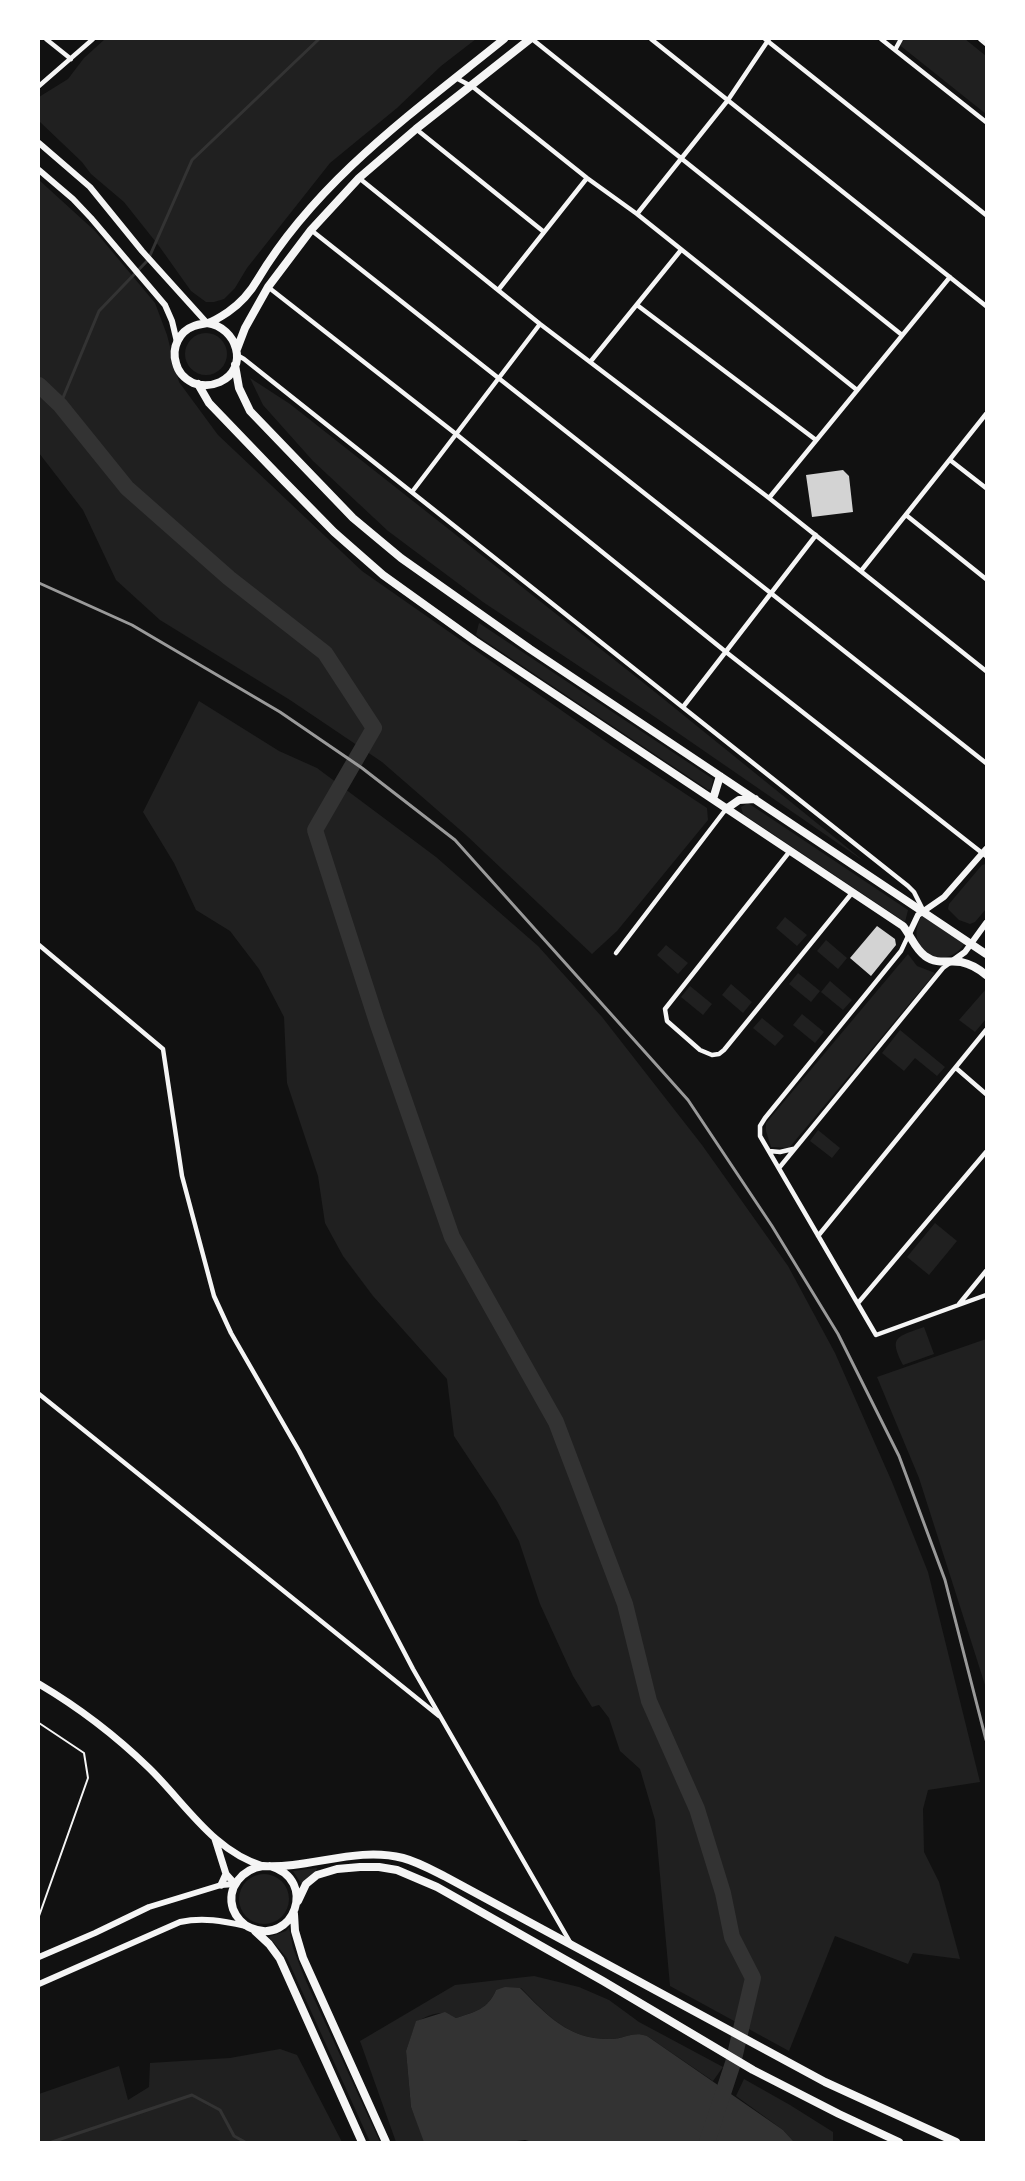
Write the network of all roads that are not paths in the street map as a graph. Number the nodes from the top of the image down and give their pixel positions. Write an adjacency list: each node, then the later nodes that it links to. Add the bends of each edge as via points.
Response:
1 (46, 39): 12 (street)
2 (93, 39): 12 (street)
3 (504, 39): 13 (main road)
4 (531, 39): 15 (main road); 20 (street)
5 (651, 39): 16 (street)
6 (881, 39): 11 (street)
7 (901, 39): 11 (street)
8 (980, 39): 10 (street)
9 (767, 40): 16 (street); 25 (street)
10 (986, 44)
11 (895, 50): 17 (street)
12 (70, 59): 14 (street)
13 (456, 78): 15 (street); 34 (main road, via 346,169 298,221 248,296)
14 (39, 86)
15 (472, 87): 18 (main road); 23 (street)
16 (728, 100): 20 (street); 29 (street)
17 (986, 122)
18 (416, 129): 22 (main road); 27 (street)
19 (39, 143): 34 (street, via 90,187)
20 (682, 158): 24 (street); 36 (street)
21 (39, 170): 37 (street, via 74,199 129,260 165,305)
22 (359, 178): 26 (main road); 31 (street)
23 (587, 178): 24 (street); 27 (street)
24 (637, 214): 28 (street)
25 (986, 215)
26 (311, 230): 30 (main road); 41 (street)
27 (544, 232): 31 (street)
28 (681, 250): 32 (street); 43 (street)
29 (950, 277): 33 (street); 36 (street)
30 (268, 287): 38 (main road, via 245,328); 45 (street)
31 (499, 289): 35 (street)
32 (637, 305): 39 (street); 46 (street)
33 (986, 306)
34 (207, 323): 37 (main road, via 186,330); 38 (main road, via 229,333)
35 (540, 324): 39 (street); 41 (street)
36 (902, 335): 43 (street)
37 (177, 342): 42 (main road, via 176,365 185,377)
38 (237, 353): 40 (main road); 49 (street)
39 (591, 361): 50 (street)
40 (235, 365): 42 (main road, via 220,382); 60 (main road, via 239,388 250,411 361,525 530,649)
41 (498, 379): 45 (street); 55 (street)
42 (198, 384): 61 (main road, via 209,403 283,480 383,575)
43 (857, 390): 46 (street)
44 (986, 414): 47 (street)
45 (456, 434): 49 (street); 56 (street)
46 (816, 440): 50 (street)
47 (950, 460): 48 (street); 51 (street)
48 (986, 488)
49 (412, 492): 58 (street)
50 (769, 498): 52 (street)
51 (906, 515): 53 (street); 54 (street)
52 (816, 535): 53 (street); 55 (street)
53 (861, 571): 57 (street)
54 (986, 579)
55 (771, 593): 56 (street); 59 (street)
56 (726, 652): 58 (street); 65 (street)
57 (986, 671)
58 (683, 707): 67 (street, via 908,886)
59 (986, 763)
60 (720, 776): 61 (main road); 62 (main road)
61 (713, 799): 63 (main road)
62 (756, 800): 63 (main road, via 739,800); 67 (main road)
63 (726, 809): 64 (main road); 72 (street)
64 (790, 851): 66 (main road); 66 (street, via 665,1009 667,1021 700,1050 712,1055 724,1050)
65 (985, 853): 67 (street, via 944,897)
66 (852, 893): 69 (main road)
67 (923, 910): 69 (street); 70 (main road)
68 (986, 923): 70 (street)
69 (909, 934): 74 (main road, via 927,957); 80 (street, via 901,951 765,1118 759,1131)
70 (971, 942): 73 (main road); 74 (street)
71 (39, 945): 90 (street, via 163,1049 182,1176 214,1296 413,1669)
72 (616, 953)
73 (986, 954)
74 (951, 962): 75 (main road, via 971,965); 79 (street)
75 (986, 975)
76 (986, 1030): 77 (street)
77 (956, 1068): 78 (street); 83 (street)
78 (986, 1094)
79 (795, 1149): 80 (street); 82 (street)
80 (769, 1151): 82 (street)
81 (986, 1152): 86 (street)
82 (779, 1168): 83 (street)
83 (818, 1236): 86 (street)
84 (986, 1271): 87 (street)
85 (986, 1295): 87 (street)
86 (858, 1303): 87 (street, via 876,1335)
87 (957, 1306)
88 (39, 1394): 90 (street)
89 (39, 1684): 92 (main road, via 132,1753)
90 (444, 1719): 101 (street)
91 (39, 1723): 99 (lane, via 84,1753 88,1778)
92 (214, 1839): 93 (main road, via 238,1856); 94 (main road)
93 (267, 1866): 95 (main road, via 250,1869); 97 (main road, via 295,1882); 101 (main road, via 381,1854 404,1858 446,1876)
94 (226, 1874): 95 (main road); 96 (main road)
95 (235, 1884): 96 (street); 100 (main road, via 234,1911)
96 (221, 1885): 102 (street, via 148,1907)
97 (297, 1902): 98 (main road); 106 (main road, via 316,1875 360,1867 397,1870 437,1887 753,2070)
98 (294, 1912): 100 (main road, via 285,1924 273,1930); 105 (main road, via 295,1931 309,1973)
99 (39, 1916)
100 (251, 1928): 103 (street, via 214,1919 180,1922); 104 (main road, via 280,1959)
101 (570, 1944): 107 (main road, via 825,2082)
102 (39, 1957)
103 (39, 1984)
104 (362, 2142)
105 (386, 2142)
106 (899, 2142)
107 (956, 2142)

